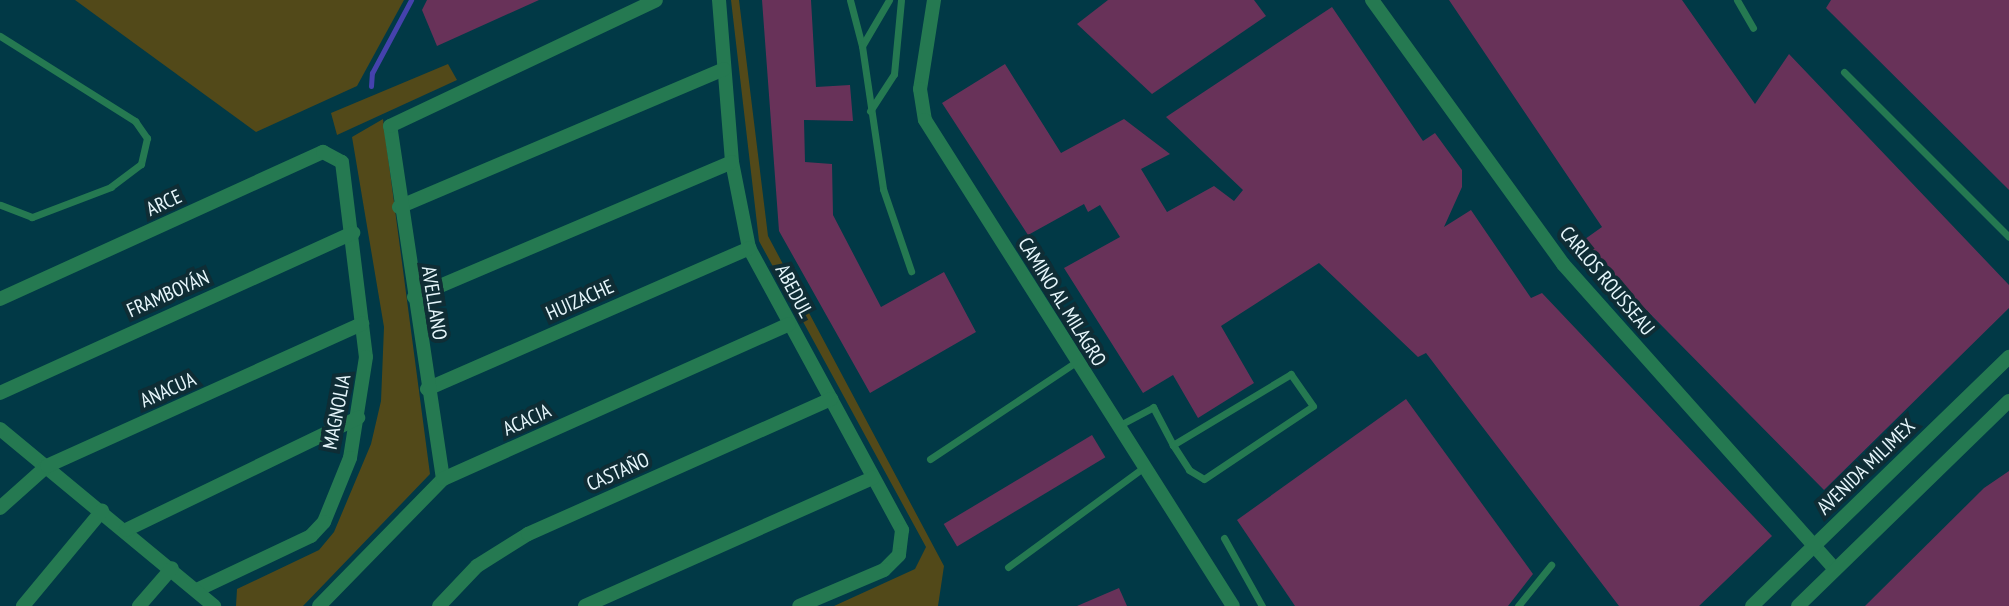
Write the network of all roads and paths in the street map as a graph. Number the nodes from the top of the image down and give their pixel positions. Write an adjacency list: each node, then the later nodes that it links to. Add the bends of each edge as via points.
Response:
1 (656, 0): 18 (street, AVELLANO, via 397,118 388,132)
2 (719, 0): 12 (street, ABEDUL)
3 (850, 0): 11 (lane)
4 (889, 0): 11 (lane)
5 (901, 0): 14 (lane, via 894,74)
6 (934, 0): 28 (street, CAMINO AL MILAGRO, via 920,89 925,120)
7 (1372, 0): 46 (street, CARLOS ROUSSEAU, via 1563,264)
8 (1737, 0): 9 (lane)
9 (1753, 28)
10 (0, 36): 17 (lane, via 135,121 147,138 141,164 111,187 32,217)
11 (862, 46): 14 (lane)
12 (724, 69): 16 (street, ABEDUL); 18 (street)
13 (1844, 72): 20 (lane)
14 (870, 111): 22 (lane, via 883,189)
15 (342, 162): 19 (street, MAGNOLIA); 24 (street, ARCE, via 323,152)
16 (732, 162): 21 (street, ABEDUL); 23 (street)
17 (0, 205)
18 (399, 207): 23 (street, AVELLANO)
19 (353, 233): 25 (street, MAGNOLIA); 30 (street, FRAMBOYÁN)
20 (2009, 237)
21 (749, 248): 26 (street, ABEDUL); 29 (street, HUIZACHE)
22 (911, 271)
23 (414, 297): 29 (street, AVELLANO)
24 (0, 299)
25 (362, 324): 33 (street, MAGNOLIA, via 365,388); 38 (street, ANACUA)
26 (789, 324): 31 (street, ABEDUL); 41 (street, ACACIA)
27 (2009, 357): 46 (street, AVENIDA MILIMEX)
28 (1076, 362): 34 (street, CAMINO AL MILAGRO); 37 (lane)
29 (427, 389): 41 (street, AVELLANO)
30 (0, 393)
31 (831, 399): 40 (street, ABEDUL); 56 (street, CASTAÑO, via 528,534 477,566)
32 (2009, 401): 50 (street)
33 (358, 418): 44 (street); 51 (street, MAGNOLIA, via 350,458 318,530)
34 (1117, 426): 36 (lane, via 1153,407); 39 (street, CAMINO AL MILAGRO)
35 (0, 429): 38 (street)
36 (1173, 445): 36 (lane, via 1192,475 1204,479 1313,406 1291,374)
37 (930, 459)
38 (47, 466): 42 (street, ANACUA); 43 (street)
39 (1144, 467): 48 (lane); 59 (street, CAMINO AL MILAGRO)
40 (873, 478): 57 (street); 58 (street, ABEDUL, via 903,541 884,570)
41 (443, 479): 55 (street, ACACIA)
42 (0, 508)
43 (102, 511): 44 (street); 52 (street)
44 (126, 530): 49 (street)
45 (1224, 538): 60 (lane)
46 (1814, 546): 50 (street, CARLOS ROUSSEAU); 62 (street, AVENIDA MILIMEX)
47 (1551, 565): 61 (lane)
48 (1008, 567)
49 (172, 568): 51 (street); 53 (street)
50 (1835, 569): 63 (street)
51 (197, 590): 54 (street)
52 (23, 606)
53 (139, 606)
54 (214, 606)
55 (319, 606)
56 (439, 606)
57 (585, 606)
58 (799, 606)
59 (1233, 606)
60 (1262, 606)
61 (1518, 606)
62 (1752, 606)
63 (1798, 606)

